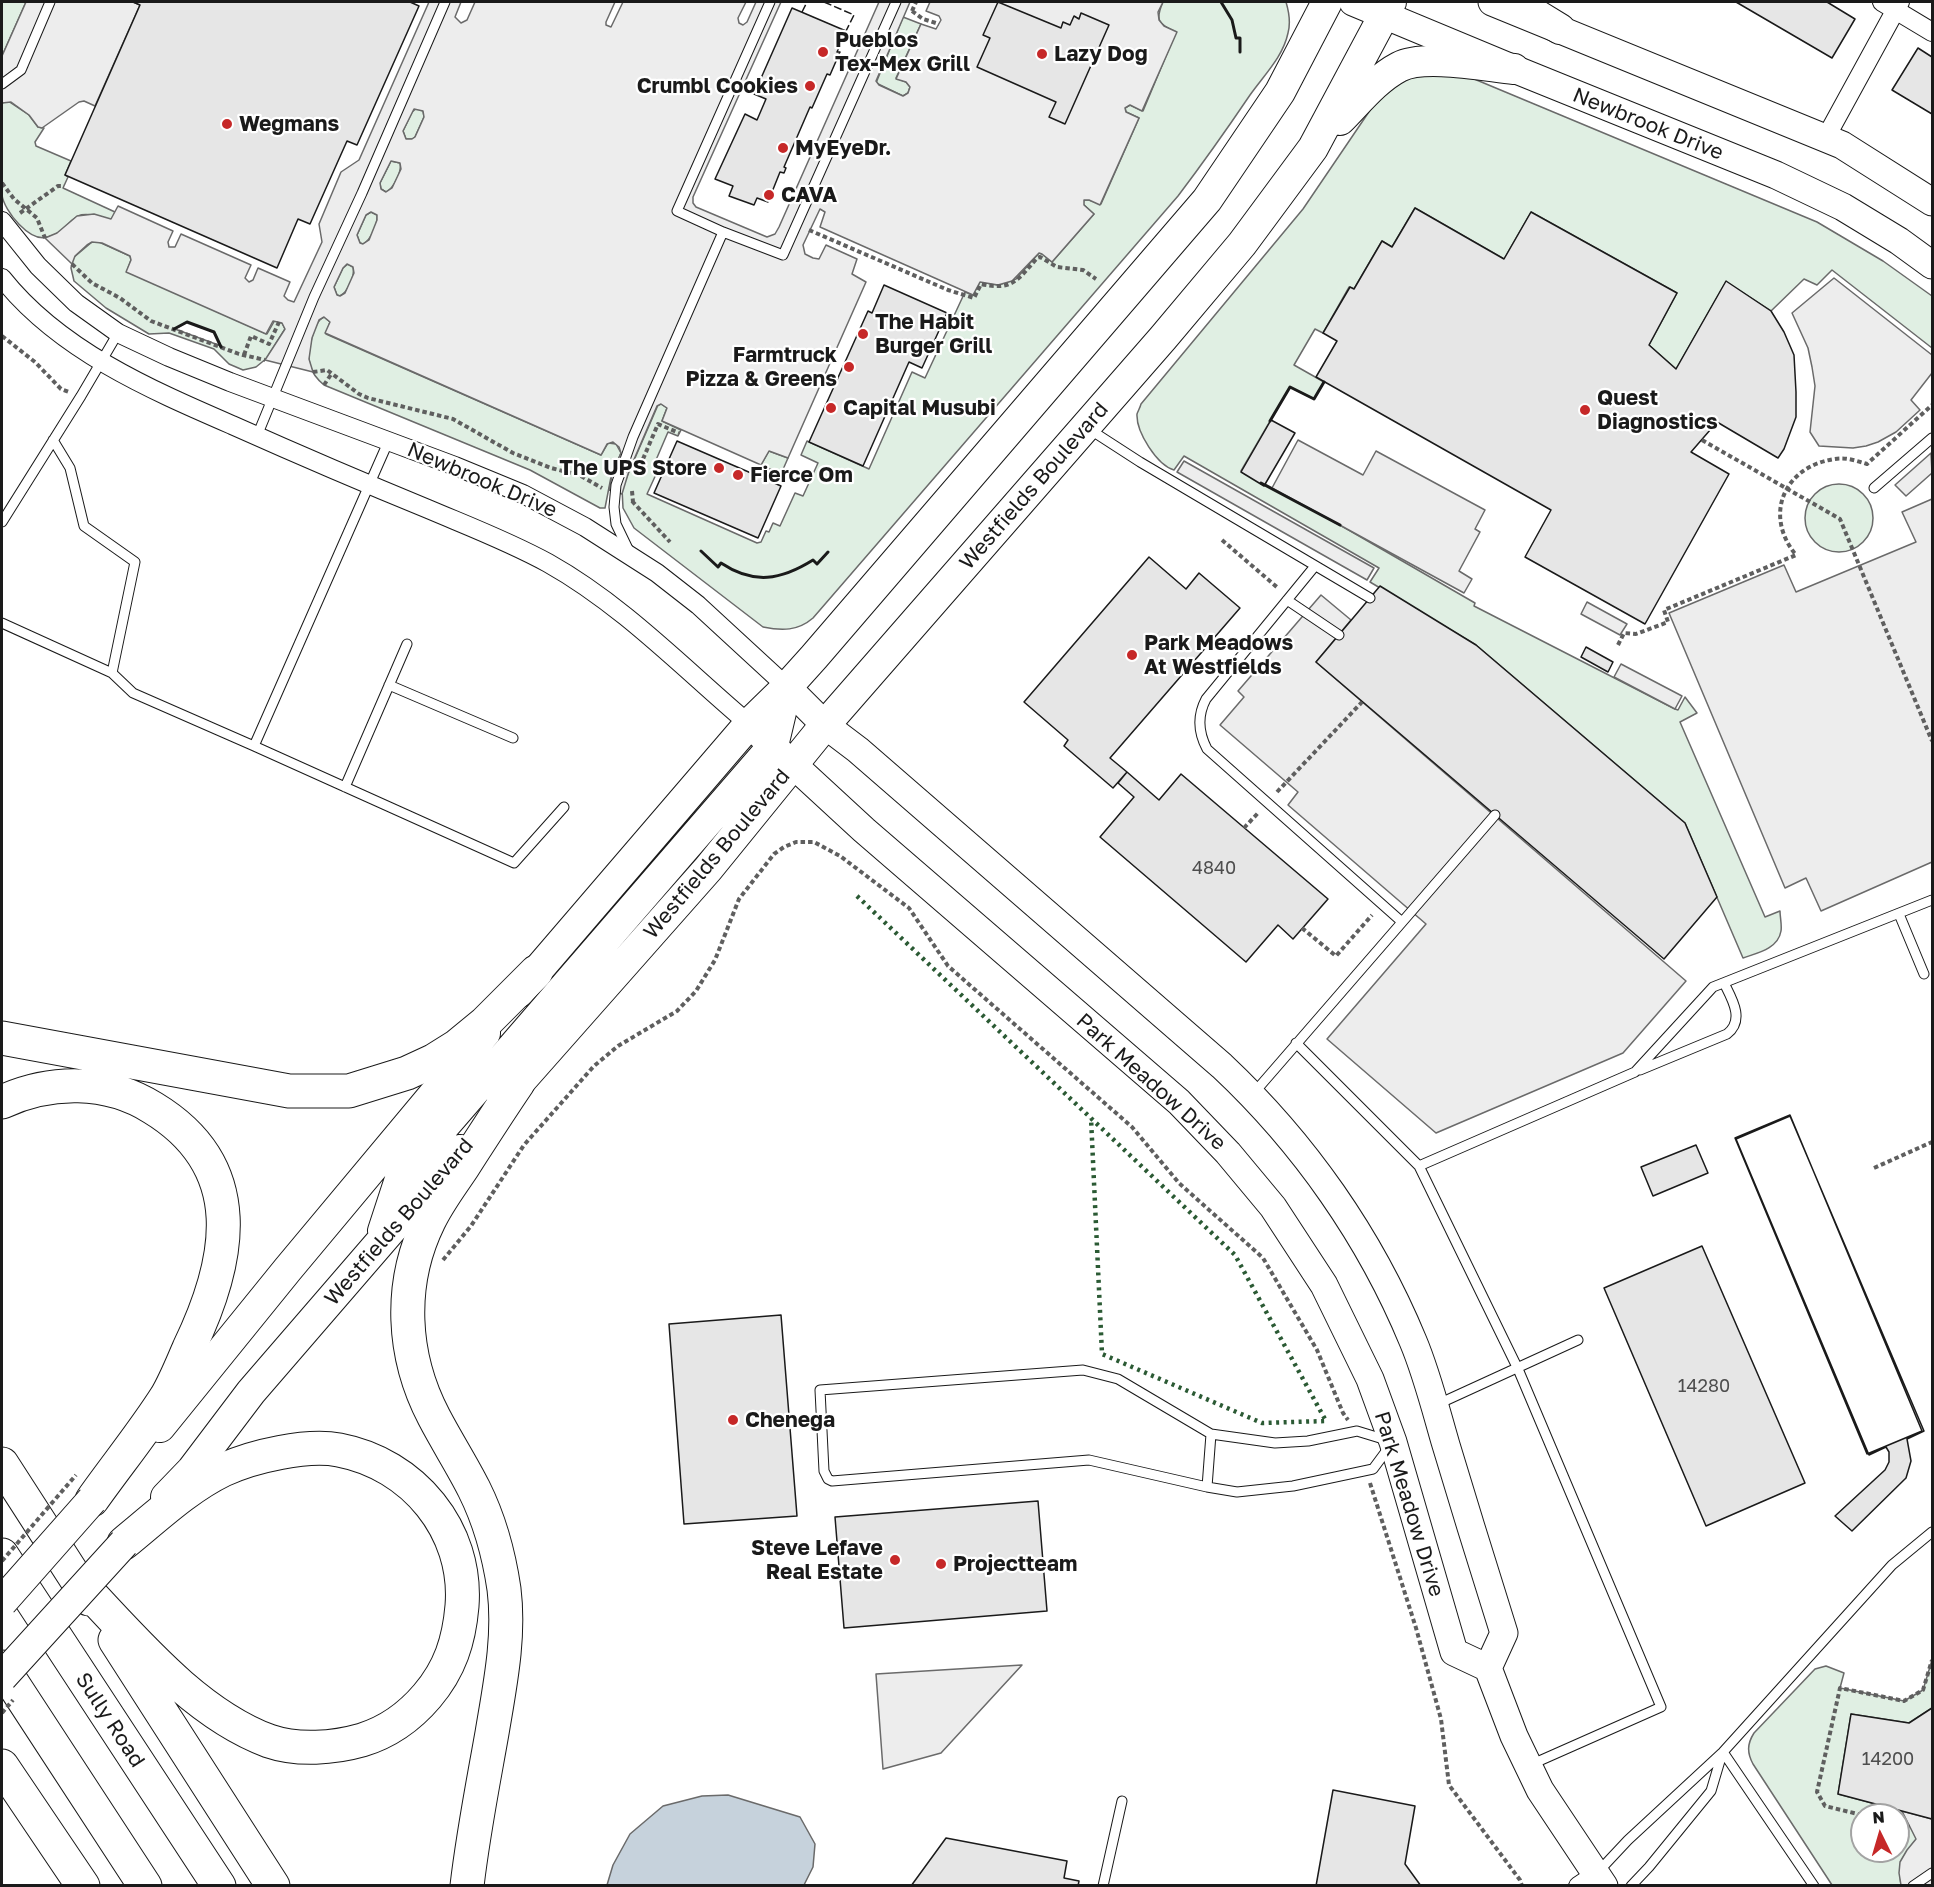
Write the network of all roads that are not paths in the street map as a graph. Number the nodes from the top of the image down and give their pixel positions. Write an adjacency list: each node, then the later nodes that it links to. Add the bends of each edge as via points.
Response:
1 (50, 2): 14 (lane, via 21,70)
2 (445, 2): 24 (lane)
3 (770, 2): 19 (lane, via 676,211)
4 (896, 2): 19 (lane, via 783,255)
5 (1327, 2): 42 (main road, via 1280,92 1207,200)
6 (1353, 2): 10 (street, Newbrook Drive)
7 (1492, 2): 11 (street)
8 (1516, 2): 11 (main road)
9 (1892, 4): 12 (street); 15 (street)
10 (1388, 8): 13 (street, Newbrook Drive, via 1407,23); 16 (main road, Westfields Boulevard)
11 (1560, 29): 15 (street)
12 (1932, 32)
13 (1514, 69): 16 (main road, via 1429,61 1400,66 1373,86); 20 (street, Newbrook Drive, via 1776,175 1844,207)
14 (2, 84)
15 (1825, 139): 17 (street, via 1842,145)
16 (1313, 148): 25 (main road, Westfields Boulevard, via 1242,244)
17 (1932, 202)
18 (8, 219): 22 (street, Newbrook Drive, via 38,266 76,303)
19 (723, 232): 33 (lane, via 616,484 616,524)
20 (1932, 265)
21 (2, 278): 23 (street, via 14,294)
22 (118, 333): 23 (lane); 24 (street, Newbrook Drive)
23 (101, 363): 26 (street); 29 (lane)
24 (273, 397): 26 (lane); 28 (street, Newbrook Drive)
25 (1085, 427): 34 (lane); 44 (main road, Westfields Boulevard)
26 (257, 436): 30 (street)
27 (1932, 438): 31 (lane)
28 (389, 440): 30 (lane); 33 (street, Newbrook Drive, via 523,494)
29 (53, 441): 32 (lane); 40 (lane, via 70,468 84,526 135,562)
30 (368, 484): 43 (street, via 506,543 577,580 639,627); 46 (lane)
31 (1874, 488)
32 (2, 522)
33 (632, 555): 42 (street, Newbrook Drive, via 698,604)
34 (1315, 566): 35 (lane); 36 (lane)
35 (1370, 598)
36 (1287, 600): 38 (lane); 53 (lane, via 1206,699 1199,720 1202,740 1207,749)
37 (2, 622): 40 (lane)
38 (1338, 635)
39 (407, 644): 41 (lane)
40 (112, 673): 46 (lane, via 133,693)
41 (389, 685): 45 (lane); 48 (lane)
42 (787, 687): 43 (main road); 44 (street, Newbrook Drive); 47 (main road)
43 (749, 724): 47 (street); 54 (main road)
44 (825, 725): 47 (main road, Westfields Boulevard); 61 (street, Newbrook Drive)
45 (513, 738)
46 (254, 746): 48 (lane)
47 (783, 755): 60 (main road, Westfields Boulevard, via 708,869); 64 (main road, via 401,1176); 69 (street, Park Meadow Drive, via 864,830 1179,1102 1228,1153 1274,1207 1324,1285 1370,1379)
48 (345, 787): 49 (lane, via 514,863)
49 (564, 807)
50 (1495, 815): 53 (lane)
51 (1932, 900): 52 (lane)
52 (1899, 914): 55 (lane); 56 (lane)
53 (1402, 922): 58 (lane)
54 (536, 972): 57 (highway, via 457,1046 407,1073 349,1091 289,1091); 72 (main road, via 159,1428)
55 (1924, 974)
56 (1724, 983): 59 (lane, via 1713,987); 59 (lane, via 1735,1006 1732,1030)
57 (2, 1038)
58 (1296, 1043): 61 (lane); 63 (lane)
59 (1635, 1072): 63 (lane)
60 (518, 1083): 64 (main road, Westfields Boulevard); 93 (highway, via 428,1222 411,1275 408,1299 407,1323 417,1380 475,1490 490,1528 504,1590 502,1673)
61 (1252, 1095): 67 (street, via 1317,1171 1368,1249 1414,1342)
62 (2, 1102): 72 (highway, via 62,1085 102,1088 142,1101 178,1125 197,1147 219,1191 224,1214 223,1246 210,1297 166,1396)
63 (1419, 1166): 66 (lane)
64 (379, 1245): 74 (main road, Westfields Boulevard, via 251,1392 192,1470)
65 (1578, 1340): 66 (lane)
66 (1518, 1369): 67 (lane); 83 (lane, via 1661,1707)
67 (1434, 1406): 79 (street, via 1504,1633)
68 (1211, 1434): 69 (lane, via 1275,1443 1357,1431); 71 (lane); 71 (lane, via 1118,1379 1083,1370 820,1390 824,1471 832,1481 1089,1460)
69 (1393, 1442): 71 (lane, via 1373,1469 1366,1471 1260,1491); 79 (street, Park Meadow Drive, via 1454,1652)
70 (2, 1464): 76 (highway)
71 (1207, 1487)
72 (84, 1488): 77 (main road, bridge)
73 (1932, 1532): 81 (lane, via 1892,1565)
74 (124, 1543): 76 (highway, via 190,1490 244,1462 296,1449 340,1450 364,1457 403,1476 417,1489 453,1540 464,1584 455,1649 438,1683 390,1728 348,1744 297,1746 271,1741 215,1712 148,1654); 80 (main road, Westfields Boulevard, bridge)
75 (2, 1555): 91 (highway, Sully Road)
76 (77, 1580): 92 (highway)
77 (2, 1602)
78 (2, 1668): 90 (highway)
79 (1488, 1668): 83 (street)
80 (2, 1677)
81 (1723, 1752): 87 (lane, via 1628,1840); 95 (lane, via 1711,1791); 96 (lane)
82 (2, 1766): 85 (highway)
83 (1528, 1766): 87 (street)
84 (1122, 1801): 94 (lane)
85 (25, 1802): 88 (highway); 89 (highway)
86 (1932, 1873): 97 (lane)
87 (1593, 1882)
88 (70, 1886)
89 (83, 1886)
90 (145, 1886)
91 (219, 1886)
92 (273, 1886)
93 (467, 1886)
94 (1103, 1886)
95 (1631, 1886)
96 (1814, 1886)
97 (1913, 1886)

